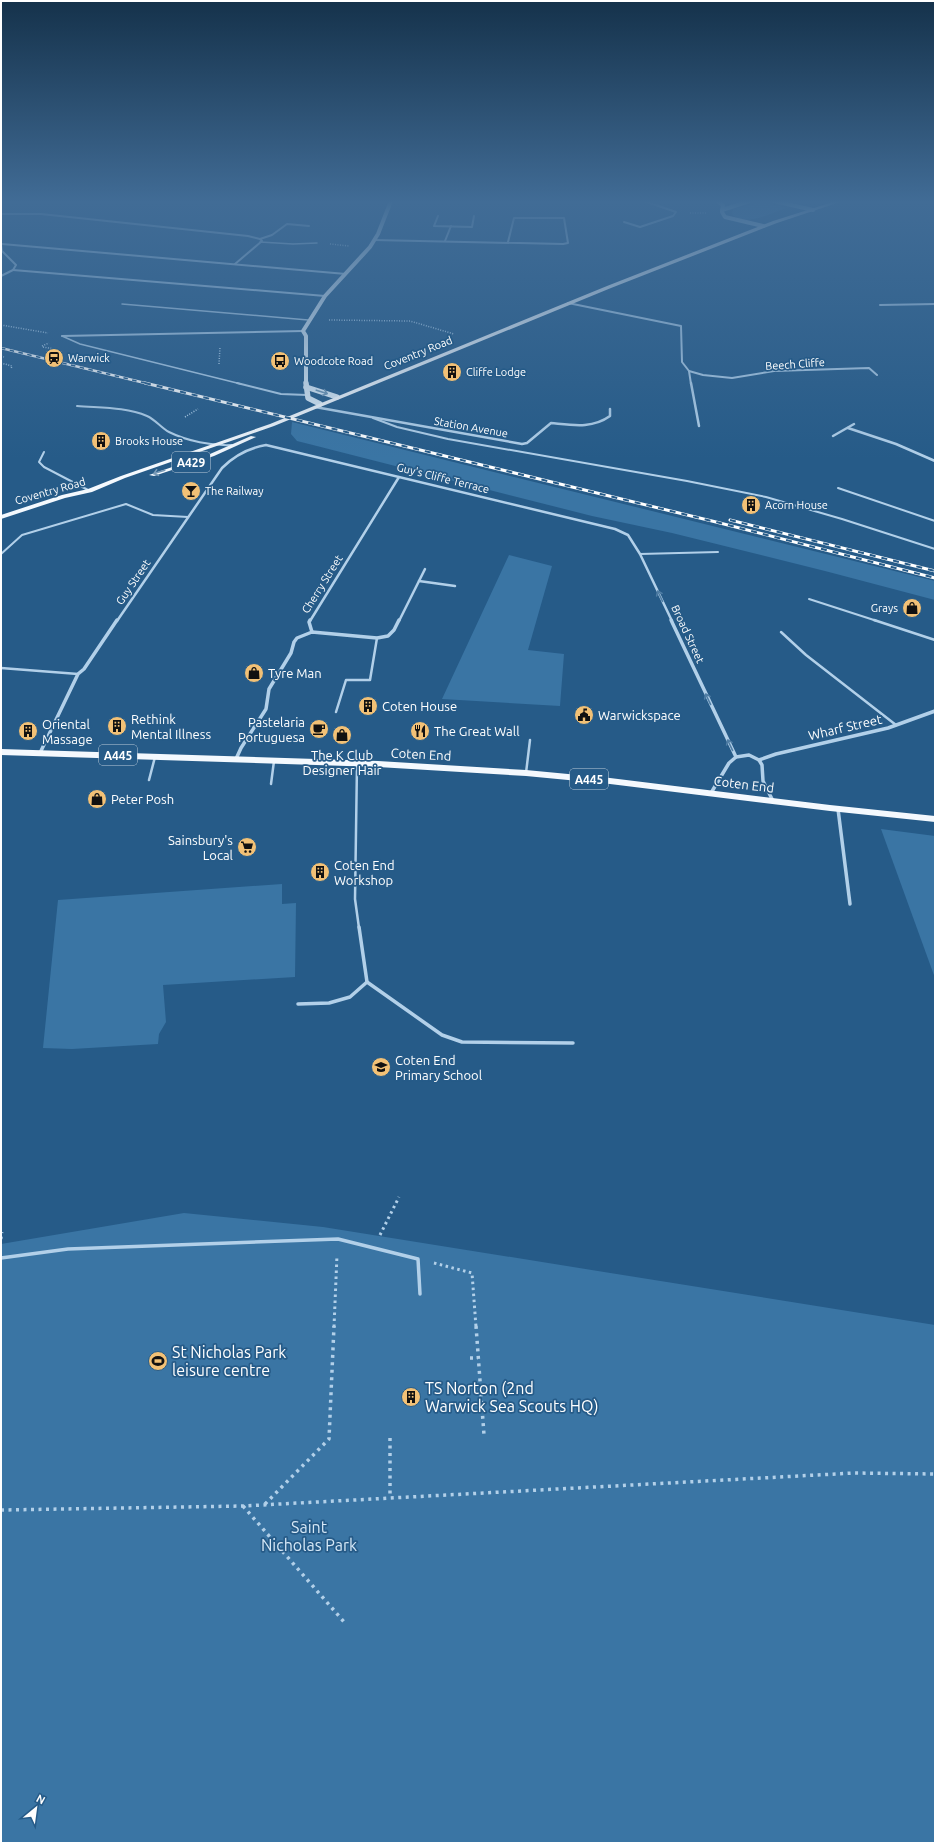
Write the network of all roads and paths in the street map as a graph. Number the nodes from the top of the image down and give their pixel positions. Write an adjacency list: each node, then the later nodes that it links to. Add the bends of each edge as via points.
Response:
1 (218, 287): 4 (street)
2 (334, 287): 4 (street)
3 (608, 287): 5 (main road, Coventry Road / A429)
4 (325, 296): 9 (street)
5 (568, 303): 19 (street, via 681,326 682,362); 24 (main road, Coventry Road / A429)
6 (122, 304): 9 (lane)
7 (935, 304): 8 (street)
8 (880, 305)
9 (308, 320): 11 (street); 13 (path, via 410,321)
10 (1, 325): 14 (path)
11 (303, 331): 12 (street); 22 (street, via 306,336)
12 (222, 332): 14 (street); 21 (path)
13 (457, 335)
14 (62, 336): 21 (lane, via 80,344)
15 (1, 356): 16 (path)
16 (3, 358)
17 (1, 363): 18 (path, via 12,366)
18 (11, 369)
19 (689, 371): 20 (street, Beech Cliffe, via 732,378 774,371 869,368); 33 (street)
20 (877, 375)
21 (218, 379): 23 (lane, via 281,394)
22 (306, 387): 23 (street); 24 (street, one-way to 24)
23 (308, 395): 25 (street, via 308,398)
24 (337, 397): 25 (main road, Coventry Road / A429)
25 (317, 405): 30 (street, Station Avenue); 32 (main road, Coventry Road / A429)
26 (77, 406): 37 (lane, via 142,414 153,418 168,431)
27 (198, 409): 29 (path)
28 (610, 409): 30 (street, Station Avenue, via 610,416 601,422 588,425 551,423 527,443 522,444)
29 (185, 417)
30 (369, 417): 49 (lane, via 434,436 766,497)
31 (854, 424): 34 (street)
32 (272, 425): 36 (main road, Coventry Road / A429); 37 (main road, Coventry Road / A429)
33 (699, 426)
34 (848, 428): 35 (street); 40 (street, via 896,444)
35 (833, 436)
36 (237, 444): 37 (lane); 42 (main road, Coventry Road / A429, one-way to 42, via 131,482)
37 (215, 445): 42 (main road, Coventry Road / A429)
38 (266, 445): 41 (street, Guy's Cliffe Terrace); 46 (street, Guy Street, via 249,449 225,464)
39 (44, 452): 44 (lane, via 39,462 44,467)
40 (935, 461)
41 (398, 477): 48 (street, Guy's Cliffe Terrace); 57 (street, Cherry Street, via 309,622)
42 (105, 485): 44 (main road, Coventry Road / A429)
43 (838, 488): 47 (lane)
44 (90, 491): 45 (main road, Coventry Road / A429)
45 (1, 517)
46 (188, 517): 51 (lane, via 153,515 126,504 22,535); 62 (street, Guy Street, via 84,669)
47 (935, 521)
48 (615, 529): 52 (street, Broad Street, via 628,535)
49 (935, 550)
50 (718, 552): 52 (lane)
51 (1, 554)
52 (640, 554): 69 (street, Broad Street, one-way to 52)
53 (426, 569): 54 (street)
54 (419, 581): 55 (street); 59 (street, via 392,633)
55 (455, 586)
56 (810, 599): 60 (lane)
57 (312, 632): 59 (street); 71 (street, Cherry Street, via 297,638 294,642 291,653 268,689 266,709)
58 (781, 632): 65 (lane, via 806,655)
59 (377, 638): 64 (lane, via 370,680 346,680)
60 (935, 640)
61 (1, 668): 62 (lane)
62 (78, 674): 68 (street, Guy Street)
63 (935, 710): 65 (street, Wharf Street)
64 (336, 712)
65 (896, 724): 72 (street, Wharf Street)
66 (530, 740): 75 (lane)
67 (1, 752): 68 (main road, Coten End / A445)
68 (40, 753): 70 (main road, Coten End / A445)
69 (736, 756): 72 (street, via 749,755); 78 (street)
70 (155, 757): 71 (main road, Coten End / A445); 76 (lane)
71 (236, 759): 73 (main road, Coten End / A445)
72 (760, 760): 79 (street, via 763,781)
73 (274, 761): 74 (main road, Coten End / A445); 77 (lane)
74 (357, 764): 75 (main road, Coten End / A445); 83 (lane, via 355,899)
75 (526, 773): 78 (main road, Coten End / A445)
76 (149, 780)
77 (271, 784)
78 (711, 793): 79 (main road, Coten End / A445)
79 (773, 801): 80 (main road, Coten End / A445)
80 (838, 809): 81 (main road, A445); 82 (street)
81 (935, 819)
82 (850, 904)
83 (367, 982): 84 (lane, via 350,998 329,1003); 85 (lane, via 442,1035 462,1042)
84 (298, 1004)
85 (573, 1043)
86 (399, 1197): 90 (path, via 380,1236)
87 (2, 1232): 88 (path)
88 (1, 1239)
89 (338, 1239): 90 (lane); 91 (lane, via 68,1249); 100 (path, via 329,1439)
90 (366, 1246): 92 (lane)
91 (1, 1258)
92 (418, 1259): 93 (lane); 95 (path, via 472,1273)
93 (420, 1294)
94 (470, 1358): 95 (path)
95 (478, 1358): 96 (path)
96 (484, 1436)
97 (390, 1438): 99 (path)
98 (935, 1474): 99 (path, via 854,1473)
99 (390, 1498): 100 (path)
100 (265, 1504): 101 (path)
101 (243, 1506): 102 (path); 103 (path)
102 (1, 1510)
103 (345, 1623)

